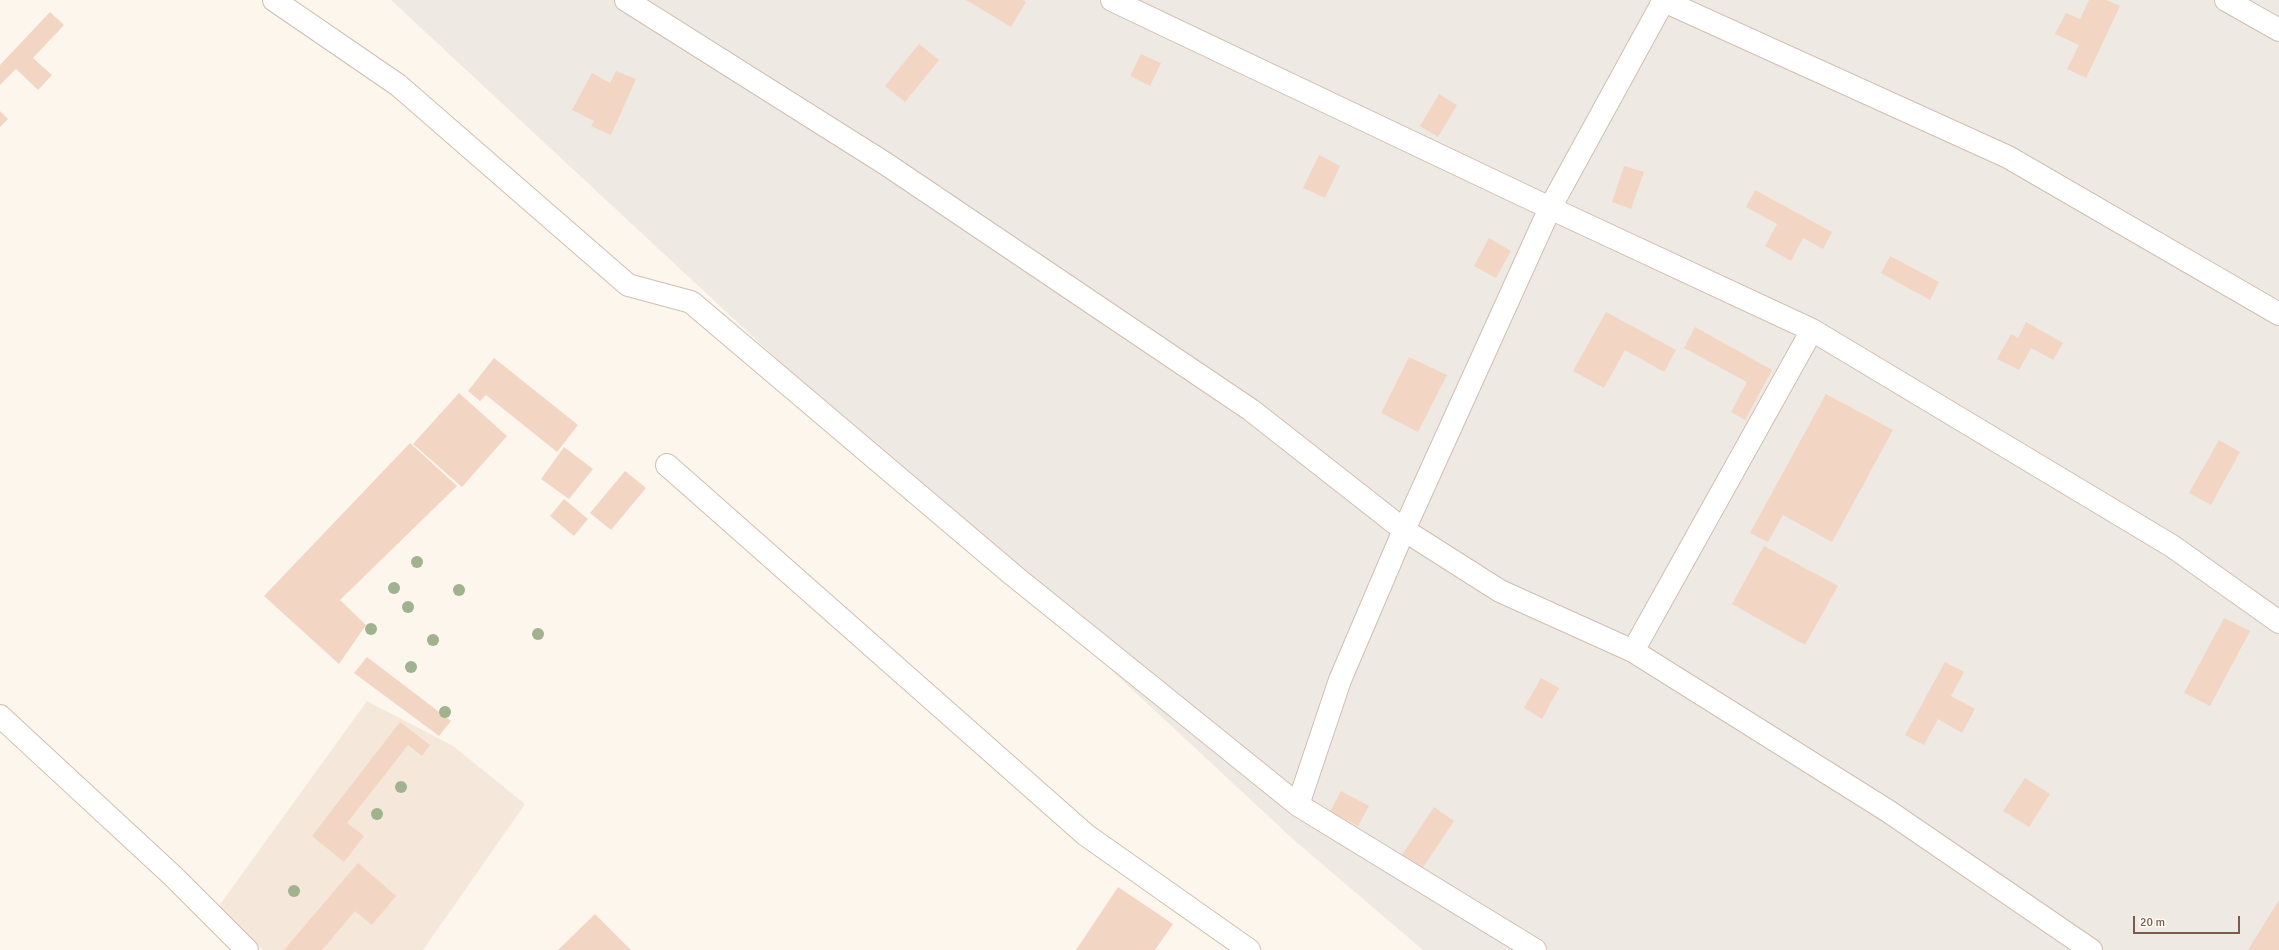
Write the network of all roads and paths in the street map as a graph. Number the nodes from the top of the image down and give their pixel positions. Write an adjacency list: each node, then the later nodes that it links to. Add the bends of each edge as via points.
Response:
1 (274, 0): 15 (street, via 398,85 628,285 691,302 1013,575)
2 (626, 0): 11 (street, via 886,164 1244,405)
3 (1112, 0): 7 (street)
4 (1663, 0): 7 (street); 8 (street, via 2008,157)
5 (2226, 0): 6 (street)
6 (2279, 30)
7 (1550, 208): 9 (street); 11 (street)
8 (2279, 314)
9 (1812, 330): 12 (street, via 2172,546); 13 (street)
10 (667, 465): 17 (street, via 1086,835)
11 (1404, 530): 13 (street, via 1500,591); 15 (street, via 1340,680)
12 (2279, 622)
13 (1633, 652): 19 (street, via 1888,811)
14 (0, 716): 16 (street, via 174,877)
15 (1298, 805): 18 (street)
16 (247, 950)
17 (1249, 950)
18 (1535, 950)
19 (2091, 950)

